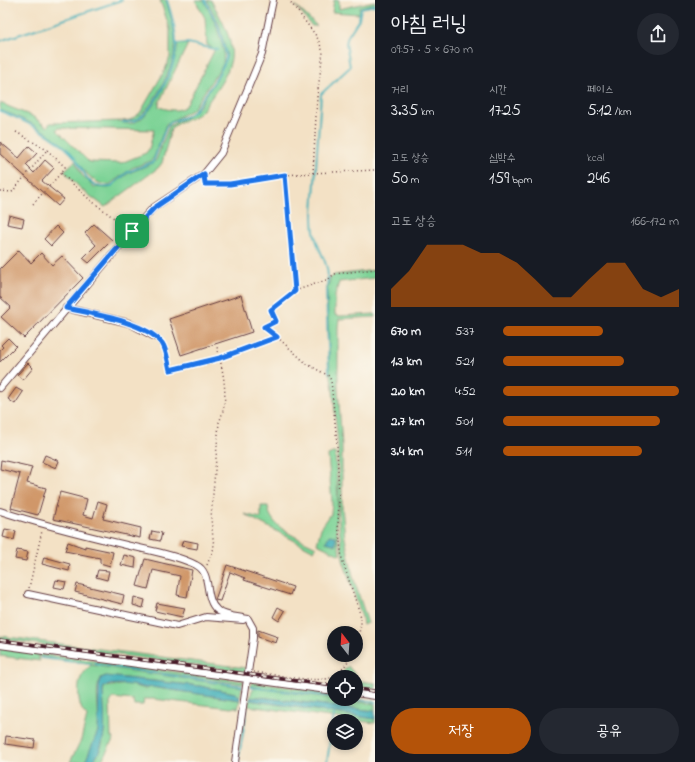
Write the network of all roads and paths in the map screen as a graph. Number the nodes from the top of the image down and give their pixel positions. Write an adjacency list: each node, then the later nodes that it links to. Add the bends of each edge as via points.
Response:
1 (273, 0): 8 (street, via 262,54 222,153)
2 (289, 0): 7 (path, via 317,37 323,52 317,97)
3 (16, 132): 4 (path)
4 (47, 150): 6 (path, via 65,167); 10 (path, via 12,192)
5 (375, 170): 7 (path)
6 (61, 172): 11 (path); 12 (path, via 88,199 104,208)
7 (313, 173): 9 (path)
8 (204, 174): 9 (path, via 205,184 230,184); 12 (street, via 160,204)
9 (285, 175): 14 (path)
10 (0, 192)
11 (33, 204)
12 (132, 231): 15 (street)
13 (375, 269): 14 (path, via 334,274 329,279)
14 (295, 291): 17 (path, via 271,310 276,321 264,327)
15 (66, 308): 16 (street, via 129,323); 20 (street)
16 (155, 337): 19 (path, via 163,344 170,370)
17 (277, 337): 19 (path); 26 (path, via 307,364 329,376 331,381 338,443 338,524 342,559 361,617)
18 (217, 347): 19 (path)
19 (220, 358): 23 (path, via 224,373 224,397 223,414 219,422 211,518 214,548 206,566)
20 (1, 384)
21 (0, 511): 22 (street)
22 (43, 525): 23 (street, via 156,552); 24 (path)
23 (202, 568): 25 (street, via 211,603 218,611)
24 (28, 594): 25 (street, via 177,626 206,617)
25 (248, 619): 29 (street, via 253,628)
26 (361, 626)
27 (0, 645): 30 (street)
28 (346, 662): 29 (path, via 338,674 322,680)
29 (249, 672): 30 (street)
30 (248, 679): 31 (street); 34 (street)
31 (327, 689)
32 (363, 694): 33 (street)
33 (375, 696)
34 (235, 762)

